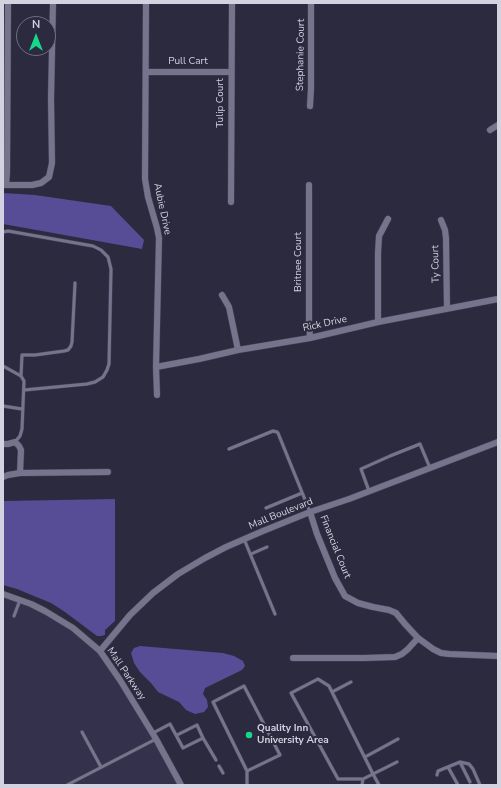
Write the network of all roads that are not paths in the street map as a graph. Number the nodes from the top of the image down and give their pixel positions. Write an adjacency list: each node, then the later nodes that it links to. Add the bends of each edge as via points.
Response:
1 (8, 3): 11 (street)
2 (53, 3): 11 (street, via 50,177 32,185)
3 (146, 3): 6 (street, Aubie Drive)
4 (232, 3): 7 (street, Tulip Court)
5 (311, 3): 8 (street, Stephanie Court)
6 (146, 72): 7 (street, Pull Cart); 25 (street, Aubie Drive, via 145,180 159,238)
7 (231, 72): 13 (street, Tulip Court)
8 (310, 106)
9 (498, 125): 10 (street, via 490,130)
10 (498, 132)
11 (5, 185)
12 (309, 186): 22 (street, Britnee Court)
13 (230, 202)
14 (388, 219): 21 (street, via 379,236)
15 (441, 220): 20 (street, Ty Court, via 446,238)
16 (3, 232): 27 (lane, via 93,246 108,257 112,269 109,364 103,377 87,384)
17 (75, 283): 26 (lane, via 72,342 68,350 22,355)
18 (222, 295): 23 (street, via 229,306)
19 (498, 299): 20 (street, Rick Drive)
20 (447, 309): 21 (street, Rick Drive)
21 (378, 322): 22 (street, Rick Drive)
22 (310, 338): 23 (street, Rick Drive)
23 (238, 350): 25 (street, Rick Drive)
24 (3, 366): 26 (lane)
25 (156, 366): 28 (street, Aubie Drive)
26 (21, 376): 27 (lane)
27 (24, 390): 30 (lane)
28 (157, 395)
29 (3, 406): 30 (lane)
30 (22, 409): 31 (lane, via 22,429)
31 (15, 442): 33 (street); 37 (street, via 21,450)
32 (498, 442): 35 (street, Mall Boulevard)
33 (3, 444)
34 (229, 449): 40 (lane, via 273,431 277,432)
35 (430, 468): 39 (street, Mall Boulevard); 39 (lane, via 420,444 360,469)
36 (108, 472): 37 (street)
37 (20, 473): 38 (street)
38 (3, 477)
39 (369, 491): 42 (street, Mall Boulevard)
40 (302, 493): 41 (lane); 42 (lane)
41 (266, 508)
42 (310, 512): 43 (street, Mall Boulevard); 50 (street, Financial Court, via 335,578 345,596 358,603 396,613)
43 (244, 539): 45 (lane); 51 (street, Mall Boulevard, via 178,574 130,615)
44 (267, 547): 45 (lane)
45 (251, 554): 48 (lane)
46 (3, 594): 47 (street, Mall Parkway)
47 (20, 600): 49 (lane); 51 (street, Mall Parkway, via 73,628)
48 (275, 614)
49 (14, 616)
50 (418, 638): 52 (street, Financial Court, via 441,653); 53 (street, via 402,654 394,657)
51 (100, 651): 57 (street, Mall Parkway)
52 (498, 656)
53 (293, 658)
54 (352, 682): 55 (lane)
55 (332, 692): 61 (lane); 72 (lane, via 330,686 318,679 291,693 338,779)
56 (82, 732): 66 (lane)
57 (154, 736): 58 (lane, via 170,724); 66 (lane); 75 (street, Mall Parkway)
58 (177, 736): 59 (lane, via 183,748); 59 (lane, via 197,726)
59 (203, 738): 62 (lane)
60 (398, 739): 61 (lane)
61 (365, 757): 70 (lane)
62 (216, 760)
63 (397, 762): 70 (lane)
64 (460, 762): 67 (lane); 73 (lane); 80 (lane, via 469,764)
65 (219, 766): 69 (lane)
66 (101, 767): 74 (lane)
67 (448, 767): 71 (lane, via 438,771); 79 (lane)
68 (247, 771): 68 (lane, via 280,755 244,686 213,702); 76 (lane)
69 (223, 773)
70 (373, 774): 72 (lane); 78 (lane)
71 (437, 775)
72 (363, 779): 77 (lane)
73 (470, 782)
74 (67, 785)
75 (181, 785)
76 (247, 785)
77 (362, 785)
78 (379, 785)
79 (458, 785)
80 (480, 785)

